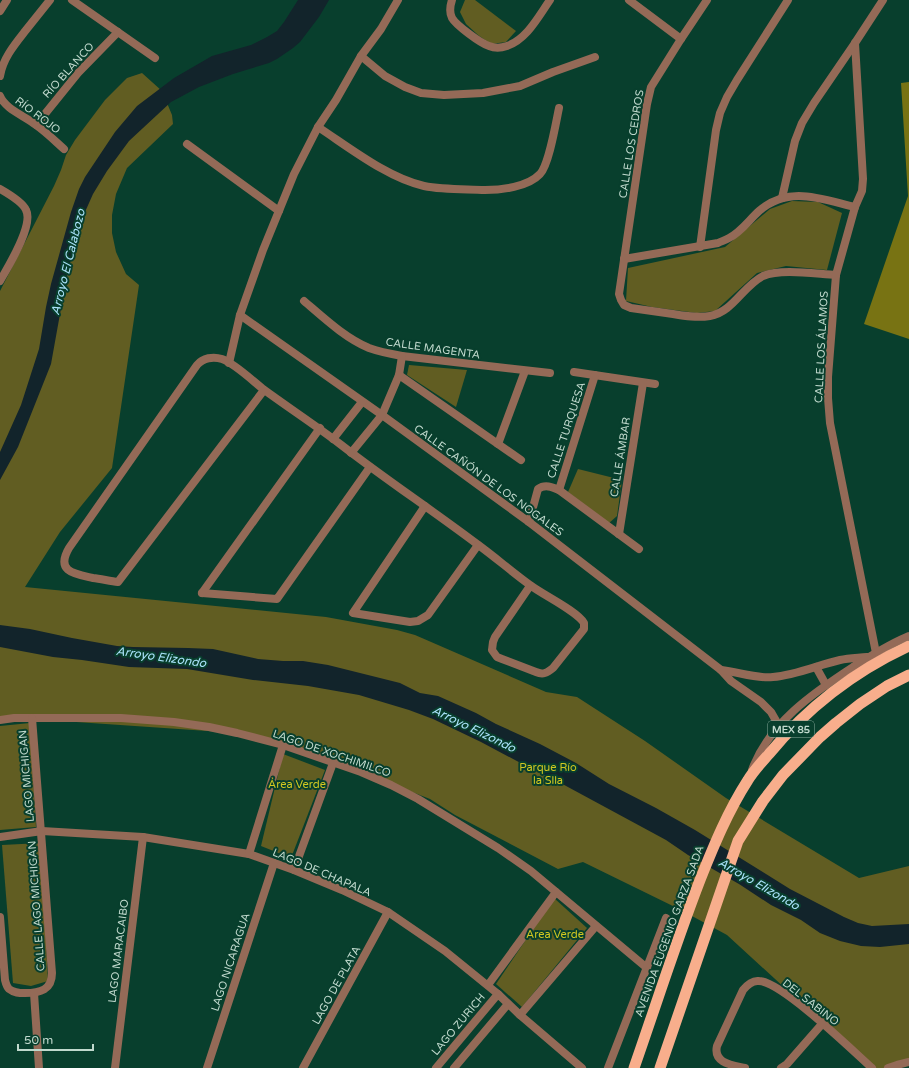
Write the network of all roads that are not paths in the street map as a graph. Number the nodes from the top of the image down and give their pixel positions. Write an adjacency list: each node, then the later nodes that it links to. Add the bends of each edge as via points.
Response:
1 (7, 0): 11 (street)
2 (50, 0): 18 (street, via 13,47 1,68)
3 (72, 0): 12 (street)
4 (398, 0): 15 (street)
5 (452, 0): 6 (street, via 450,9 456,24 488,46 497,48 510,45 525,35)
6 (550, 0)
7 (629, 0): 13 (street)
8 (707, 0): 13 (street, CALLE LOS CEDROS)
9 (788, 0): 29 (street, via 737,80 720,113)
10 (883, 0): 14 (street)
11 (0, 11)
12 (118, 32): 17 (street); 21 (street, RÍO BLANCO, via 78,73)
13 (681, 39): 30 (street, CALLE LOS CEDROS, via 651,87)
14 (856, 43): 26 (street, via 802,123 795,141); 27 (street, CALLE LOS ÁLAMOS, via 863,179 862,191)
15 (361, 56): 16 (street, via 405,87 422,93 444,96 483,93 520,86); 22 (street)
16 (595, 57)
17 (155, 58)
18 (0, 76)
19 (0, 96): 21 (street, RÍO ROJO, via 6,105)
20 (559, 108): 22 (street, via 554,133 540,174 524,184 497,190 422,185 394,175)
21 (36, 124): 24 (street, RÍO ROJO)
22 (318, 128): 28 (street)
23 (187, 144): 28 (street)
24 (64, 149)
25 (0, 189): 32 (street, via 26,210 28,219 21,241)
26 (782, 198): 27 (street, via 806,196); 29 (street, via 760,210 729,238)
27 (855, 207): 31 (street, CALLE LOS ÁLAMOS)
28 (278, 211): 34 (street)
29 (700, 246): 30 (street)
30 (624, 259): 31 (street, CALLE LOS CEDROS, via 619,294 624,306 698,317 721,312 763,276 786,272)
31 (836, 275): 62 (street, CALLE LOS ÁLAMOS, via 828,377 830,423)
32 (0, 281)
33 (304, 301): 35 (street, CALLE MAGENTA, via 357,342)
34 (240, 315): 36 (street); 45 (street, CALLE CAÑÓN DE LOS NOGALES)
35 (402, 356): 37 (street, CALLE MAGENTA); 40 (street)
36 (229, 363): 44 (street); 44 (street, via 222,359 210,358 197,365 69,548 64,560 69,571 73,574 118,582)
37 (525, 371): 39 (street, CALLE MAGENTA); 49 (street)
38 (574, 372): 41 (street)
39 (550, 373)
40 (399, 375): 46 (street); 49 (street)
41 (595, 375): 42 (street); 53 (street, CALLE TURQUESA)
42 (643, 382): 43 (street); 56 (street, CALLE ÁMBAR)
43 (655, 384)
44 (264, 390): 47 (street)
45 (362, 402): 46 (street, CALLE CAÑÓN DE LOS NOGALES); 48 (street)
46 (382, 415): 50 (street); 55 (street, CALLE CAÑÓN DE LOS NOGALES)
47 (320, 428): 48 (street); 52 (street, via 202,593 277,599)
48 (333, 439): 50 (street)
49 (498, 444): 51 (street)
50 (351, 452): 52 (street)
51 (521, 460)
52 (370, 467): 54 (street)
53 (559, 490): 55 (street, CALLE TURQUESA, via 539,488); 56 (street, CALLE TURQUESA)
54 (425, 506): 57 (street); 57 (street, via 353,613 410,622 424,618 434,608)
55 (529, 522): 64 (street, CALLE CAÑÓN DE LOS NOGALES)
56 (619, 534): 58 (street, CALLE TURQUESA)
57 (478, 545): 59 (street)
58 (639, 549)
59 (530, 586): 59 (street, via 495,637 492,650 497,657 542,674 553,668 584,630 584,623 578,615)
60 (909, 636): 62 (street)
61 (909, 646): 72 (highway, AVENIDA EUGENIO GARZA SADA / MEX 85, via 878,661 832,693 781,739)
62 (873, 655): 63 (street, CALLE CAÑÓN DE LOS NOGALES); 66 (street)
63 (816, 666): 64 (street, CALLE CAÑÓN DE LOS NOGALES, via 772,677); 66 (street)
64 (721, 670): 69 (street, CALLE CAÑÓN DE LOS NOGALES, via 731,681 762,702)
65 (909, 675): 101 (highway, MEX 85, via 887,686 836,723 783,776 763,801 738,841)
66 (826, 685): 69 (street)
67 (32, 718): 68 (street, LAGO DE XOCHIMILCO); 70 (street, LAGO DE XOCHIMILCO, via 120,718 174,722 209,727); 73 (street, LAGO MICHIGAN)
68 (0, 720)
69 (779, 726): 72 (street, via 760,751)
70 (283, 745): 71 (street, LAGO DE XOCHIMILCO); 76 (street)
71 (332, 763): 78 (street); 79 (street, LAGO DE XOCHIMILCO, via 361,772 418,799 498,848)
72 (749, 778): 100 (highway, AVENIDA EUGENIO GARZA SADA / MEX 85, via 730,810 712,850 689,908)
73 (42, 832): 74 (street, LAGO DE CHAPALA); 75 (street, LAGO DE CHAPALA); 86 (street, CALLE LAGO MICHIGAN, via 52,980 45,988)
74 (0, 837)
75 (143, 837): 76 (street, LAGO DE CHAPALA); 93 (street, LAGO MARACAIBO)
76 (249, 854): 77 (street, LAGO DE CHAPALA)
77 (274, 864): 78 (street, LAGO DE CHAPALA); 94 (street, LAGO NICARAGUA)
78 (294, 870): 80 (street, LAGO DE CHAPALA)
79 (556, 892): 83 (street, LAGO DE XOCHIMILCO); 85 (street, LAGO ZURICH)
80 (388, 912): 85 (street, LAGO DE CHAPALA, via 445,951); 95 (street, LAGO DE PLATA)
81 (0, 917): 86 (street, via 6,985 17,993)
82 (666, 918): 84 (street)
83 (596, 926): 84 (street, LAGO DE XOCHIMILCO); 89 (street)
84 (647, 968): 99 (street)
85 (488, 985): 87 (street, LAGO DE CHAPALA)
86 (34, 993): 92 (street)
87 (498, 994): 88 (street, LAGO DE CHAPALA); 96 (street, LAGO ZURICH)
88 (508, 1004): 89 (street, LAGO DE CHAPALA); 97 (street)
89 (520, 1014): 98 (street, LAGO DE CHAPALA)
90 (822, 1024): 102 (street, DEL SABINO, via 776,988 764,982 752,982 743,990 716,1052 725,1062); 103 (street); 104 (street, DEL SABINO)
91 (909, 1062): 105 (street)
92 (39, 1068)
93 (115, 1068)
94 (207, 1068)
95 (303, 1068)
96 (436, 1068)
97 (454, 1068)
98 (582, 1068)
99 (608, 1068)
100 (634, 1068)
101 (660, 1068)
102 (744, 1068)
103 (781, 1068)
104 (872, 1068)
105 (888, 1068)

